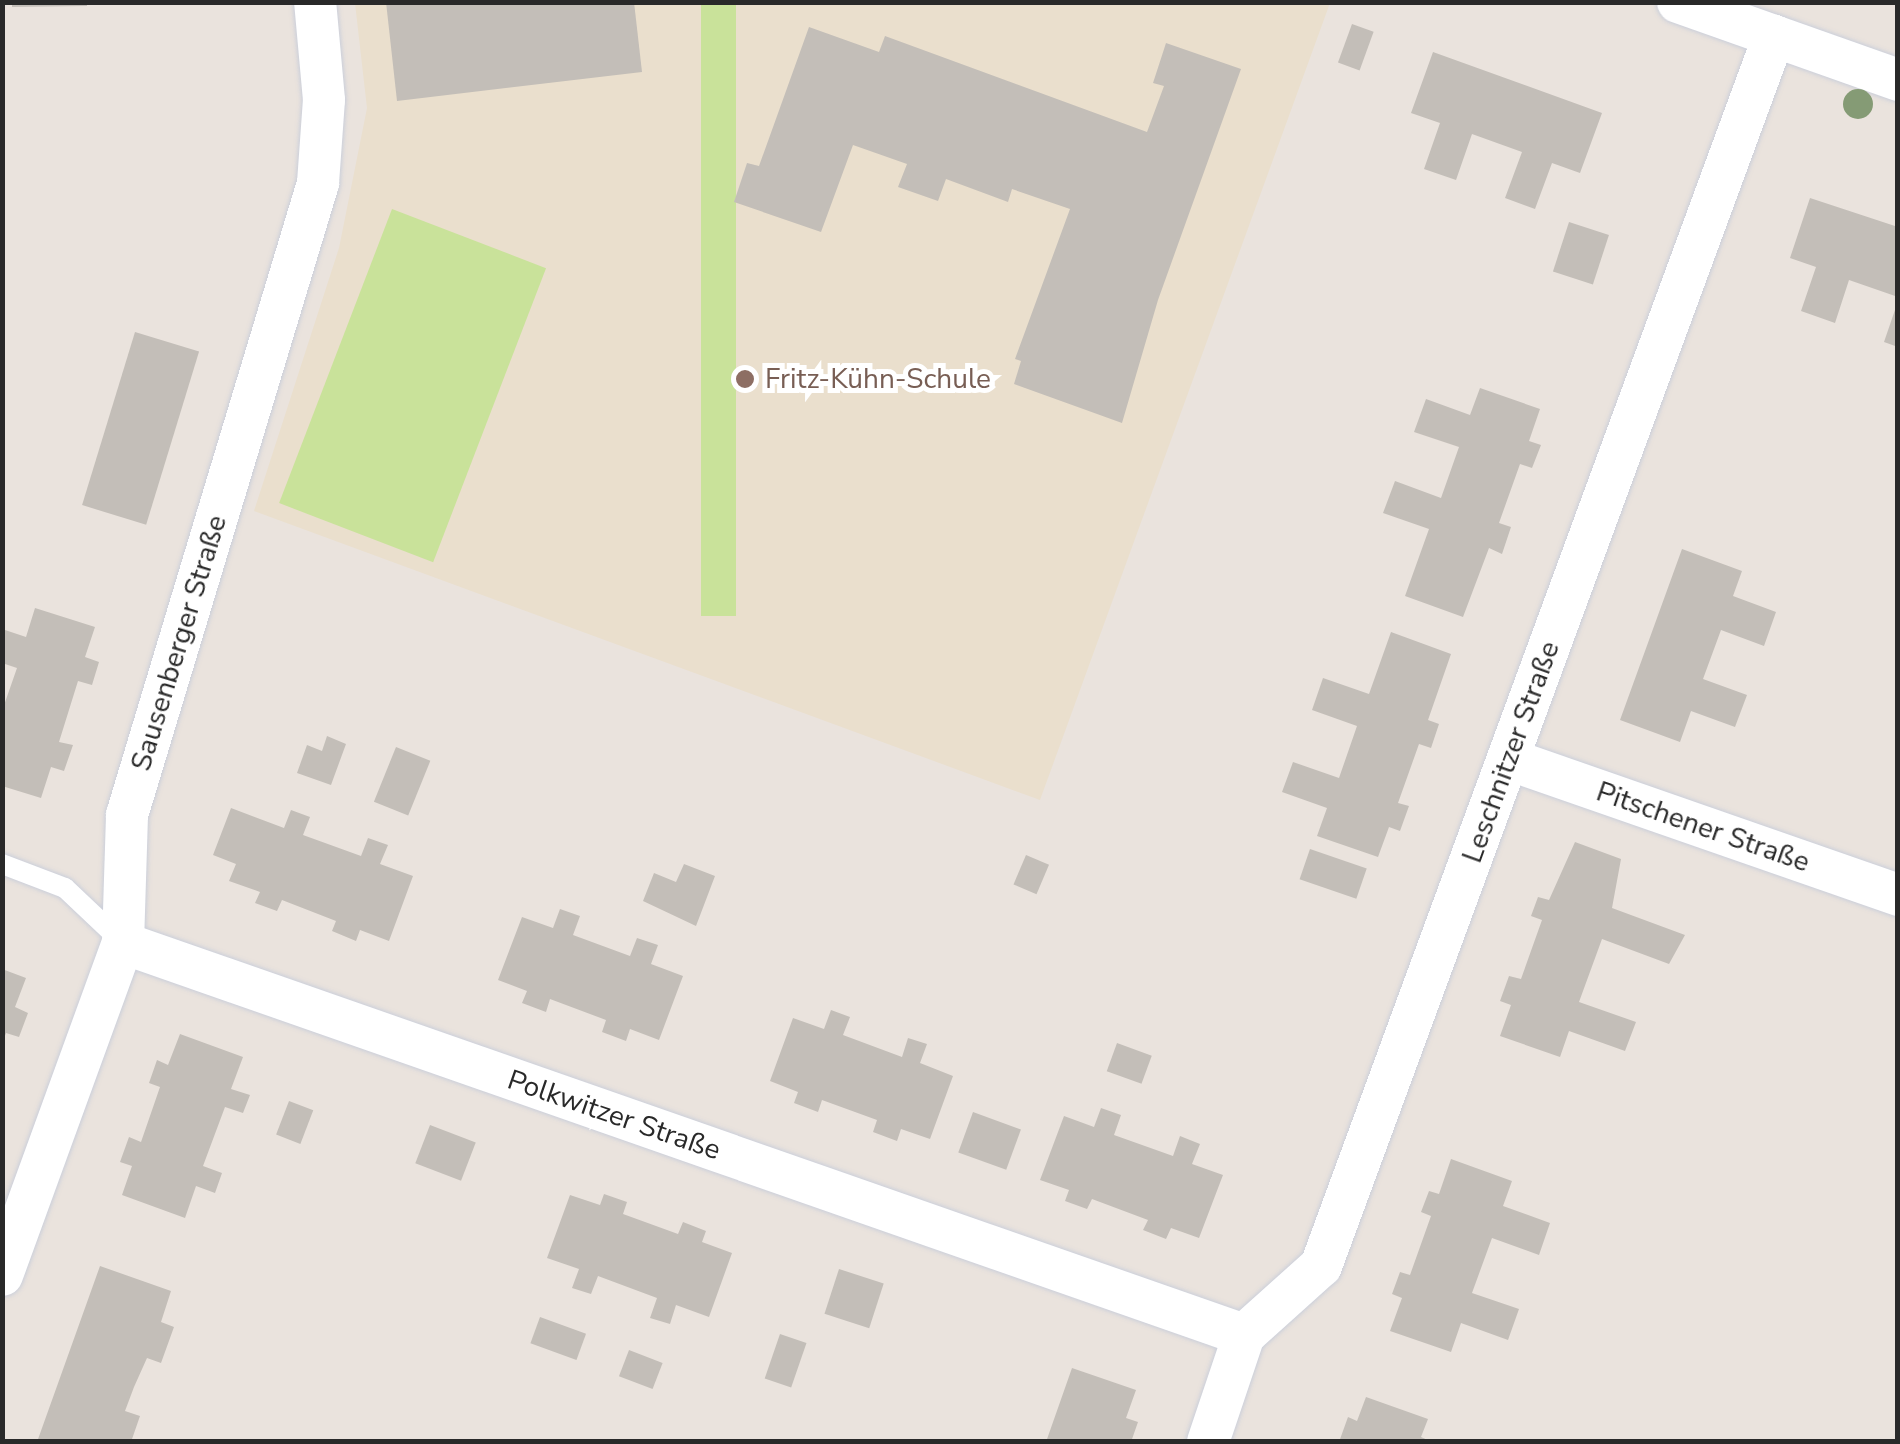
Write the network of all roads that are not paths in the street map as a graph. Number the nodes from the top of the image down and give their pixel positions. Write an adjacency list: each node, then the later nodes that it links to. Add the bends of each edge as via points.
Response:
1 (315, 2): 8 (street, Sausenberger Straße, via 324,100 318,184 127,815)
2 (1678, 2): 3 (street)
3 (1774, 36): 4 (street); 5 (street, Leschnitzer Straße)
4 (1898, 80)
5 (1508, 759): 7 (street, Pitschener Straße); 10 (street, Leschnitzer Straße, via 1321,1266)
6 (2, 864): 8 (lane, Polkwitzer Straße, via 65,888)
7 (1898, 895)
8 (122, 943): 9 (street, Sausenberger Straße); 10 (street, Polkwitzer Straße)
9 (2, 1275)
10 (1244, 1335): 11 (street, Leschnitzer Straße)
11 (1208, 1442)

